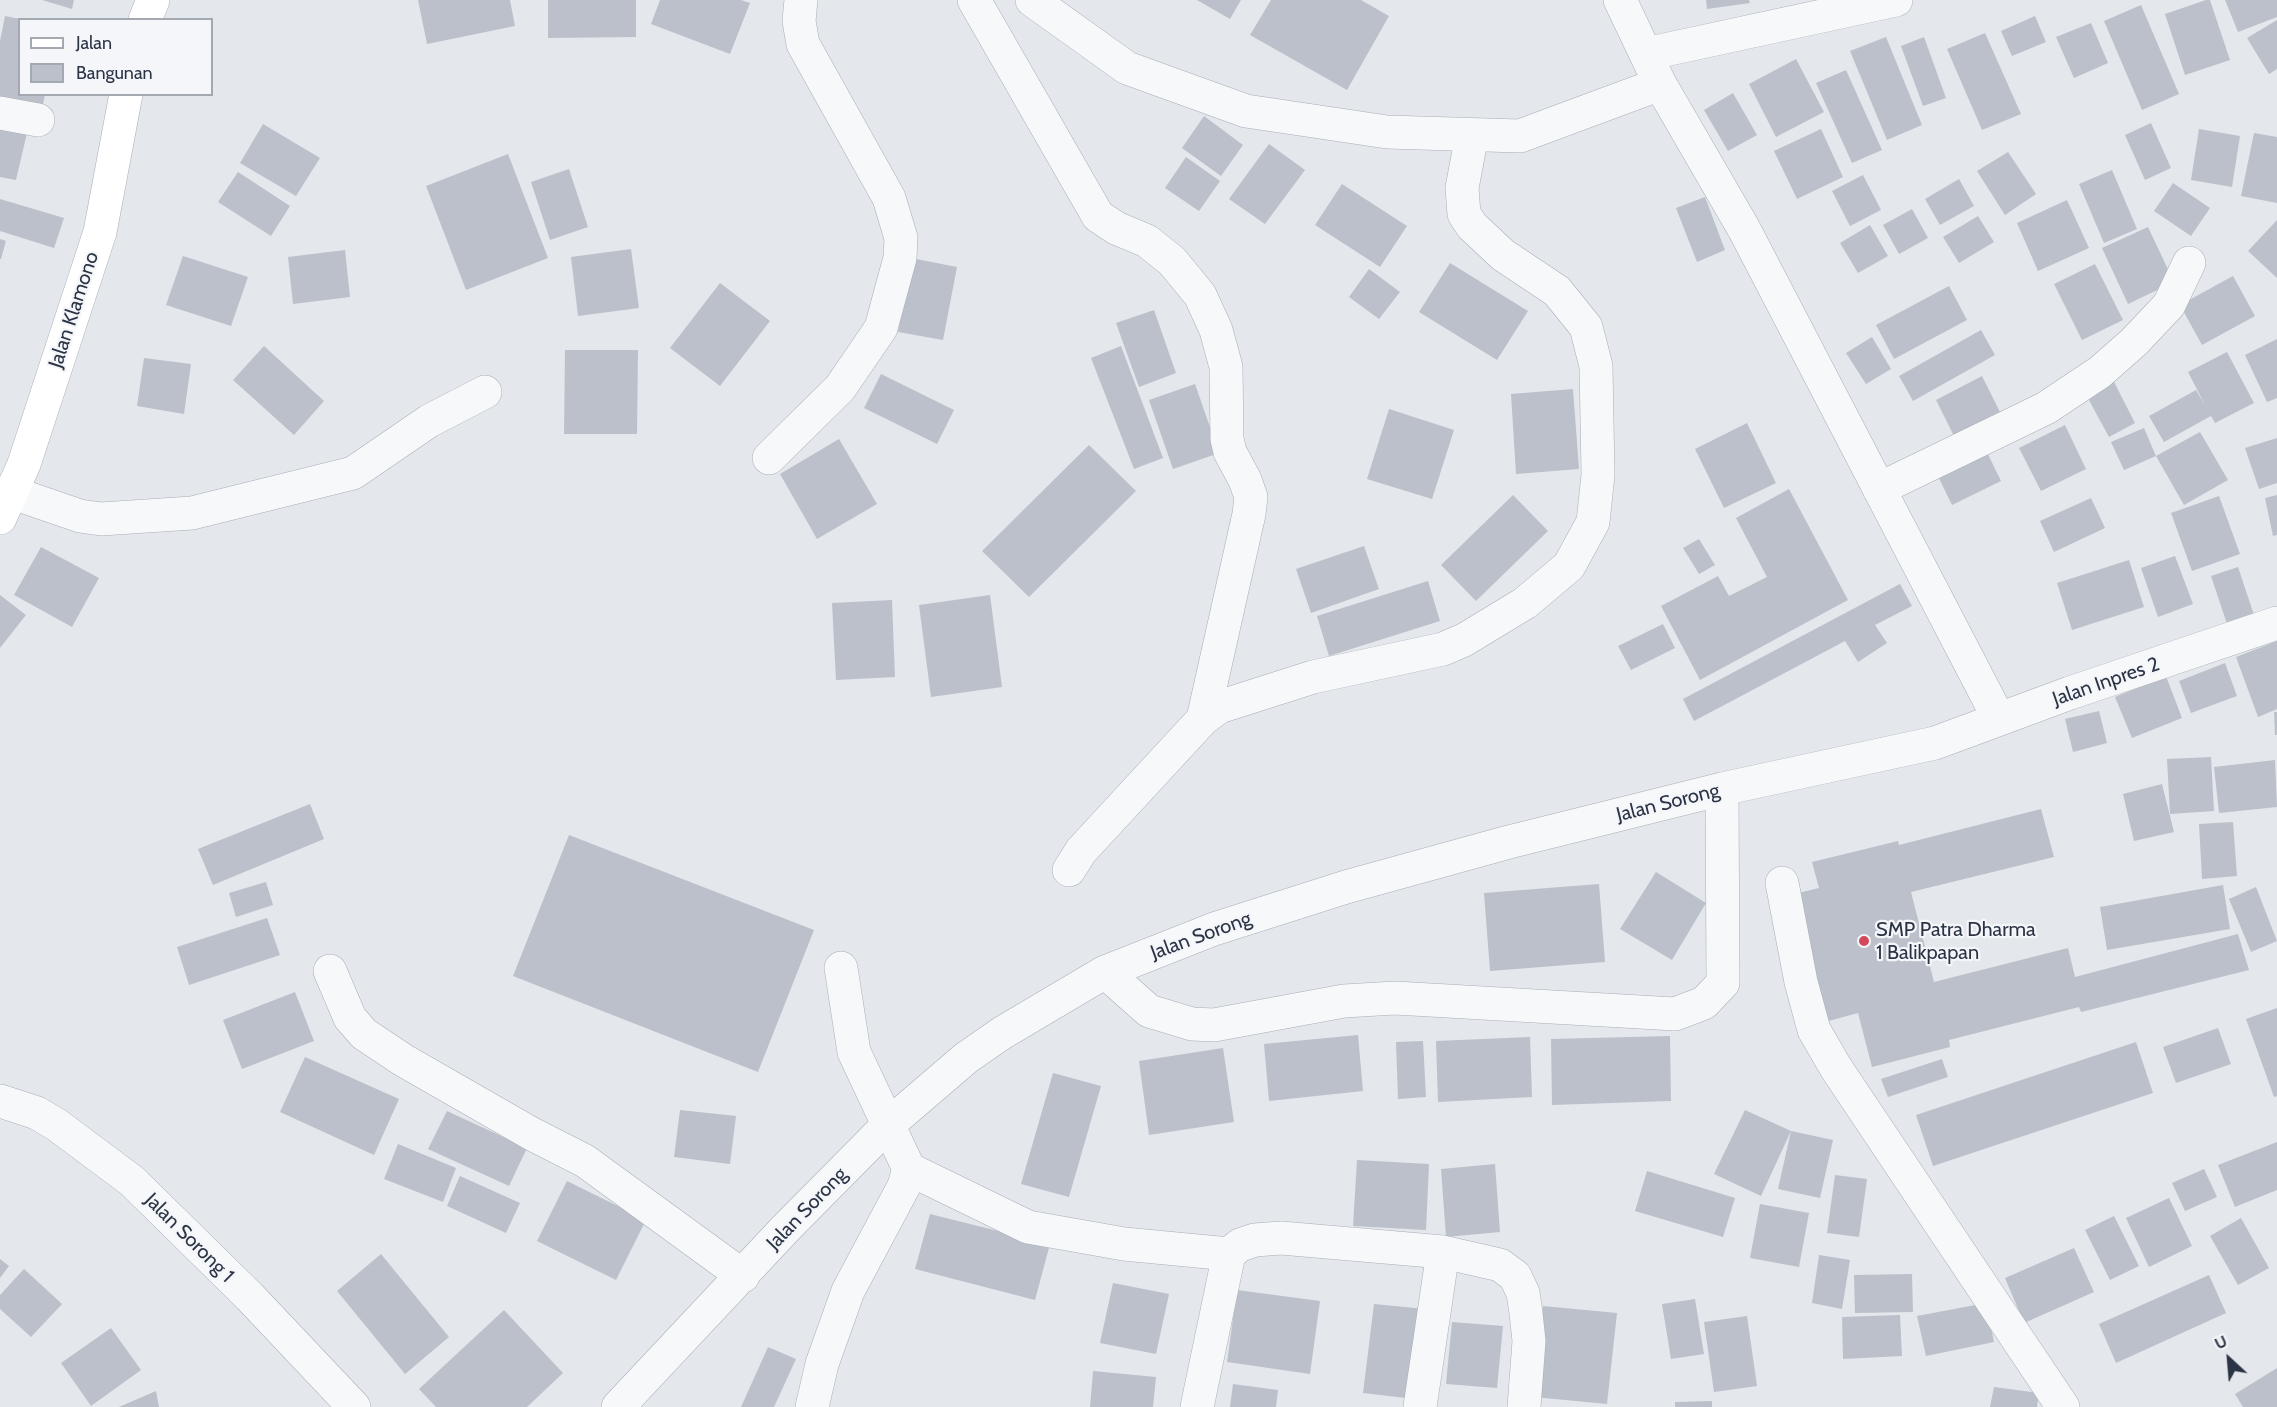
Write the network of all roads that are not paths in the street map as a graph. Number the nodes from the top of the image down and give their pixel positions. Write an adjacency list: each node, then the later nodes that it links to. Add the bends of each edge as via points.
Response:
1 (153, 0): 7 (main road)
2 (801, 0): 16 (street, via 803,44 889,198 901,238 900,258 881,328 840,388)
3 (974, 0): 20 (street, via 1098,216 1147,241 1172,261 1200,295 1216,330 1226,367 1227,439 1251,497)
4 (1032, 0): 13 (street, via 1127,68 1246,111 1387,132)
5 (1620, 0): 8 (street)
6 (1896, 0): 8 (street)
7 (147, 18)
8 (1646, 54): 9 (street)
9 (1660, 84): 13 (street, via 1520,136); 17 (street, via 1744,229)
10 (126, 96): 18 (main road, Jalan Klamono, via 100,232)
11 (0, 113): 12 (street)
12 (38, 120)
13 (1472, 135): 20 (street, via 1462,188 1464,214 1503,255 1557,291 1586,327 1597,376 1598,475 1593,522 1569,566 1525,603 1464,640 1443,649 1313,678 1219,707)
14 (2188, 263): 17 (street, via 2169,305 2100,372 2046,408)
15 (485, 392): 18 (street, via 429,421 353,473 265,497 192,513 101,519)
16 (769, 458)
17 (1879, 489): 21 (street)
18 (7, 505)
19 (2277, 624): 21 (street, Jalan Inpres 2)
20 (1203, 719): 24 (street, via 1081,851)
21 (1999, 719): 22 (street, Jalan Inpres 2)
22 (1935, 743): 23 (street, Jalan Sorong)
23 (1722, 789): 28 (street, Jalan Sorong, via 1346,887 1214,929); 28 (street, via 1723,983 1704,1003 1676,1014 1395,998 1344,1001 1214,1025 1192,1024 1149,1011)
24 (1069, 870)
25 (1782, 883): 41 (street, via 1814,1030)
26 (841, 968): 30 (street, via 854,1052)
27 (330, 971): 34 (street, via 350,1018 364,1034 403,1060 585,1161)
28 (1105, 972): 30 (street, Jalan Sorong, via 966,1058)
29 (0, 1101): 35 (street, Jalan Sorong 1, via 47,1119 132,1181)
30 (889, 1124): 31 (street); 34 (street, Jalan Sorong)
31 (909, 1170): 33 (street, via 1028,1227 1124,1244); 37 (street, via 848,1291 822,1364)
32 (1443, 1252): 33 (street, via 1281,1238 1255,1240); 39 (street); 40 (street, via 1500,1265 1515,1276 1523,1293 1528,1332)
33 (1229, 1254): 38 (street)
34 (743, 1276): 36 (street, Jalan Sorong)
35 (354, 1407)
36 (618, 1407)
37 (812, 1407)
38 (1197, 1407)
39 (1420, 1407)
40 (1524, 1407)
41 (2063, 1407)

